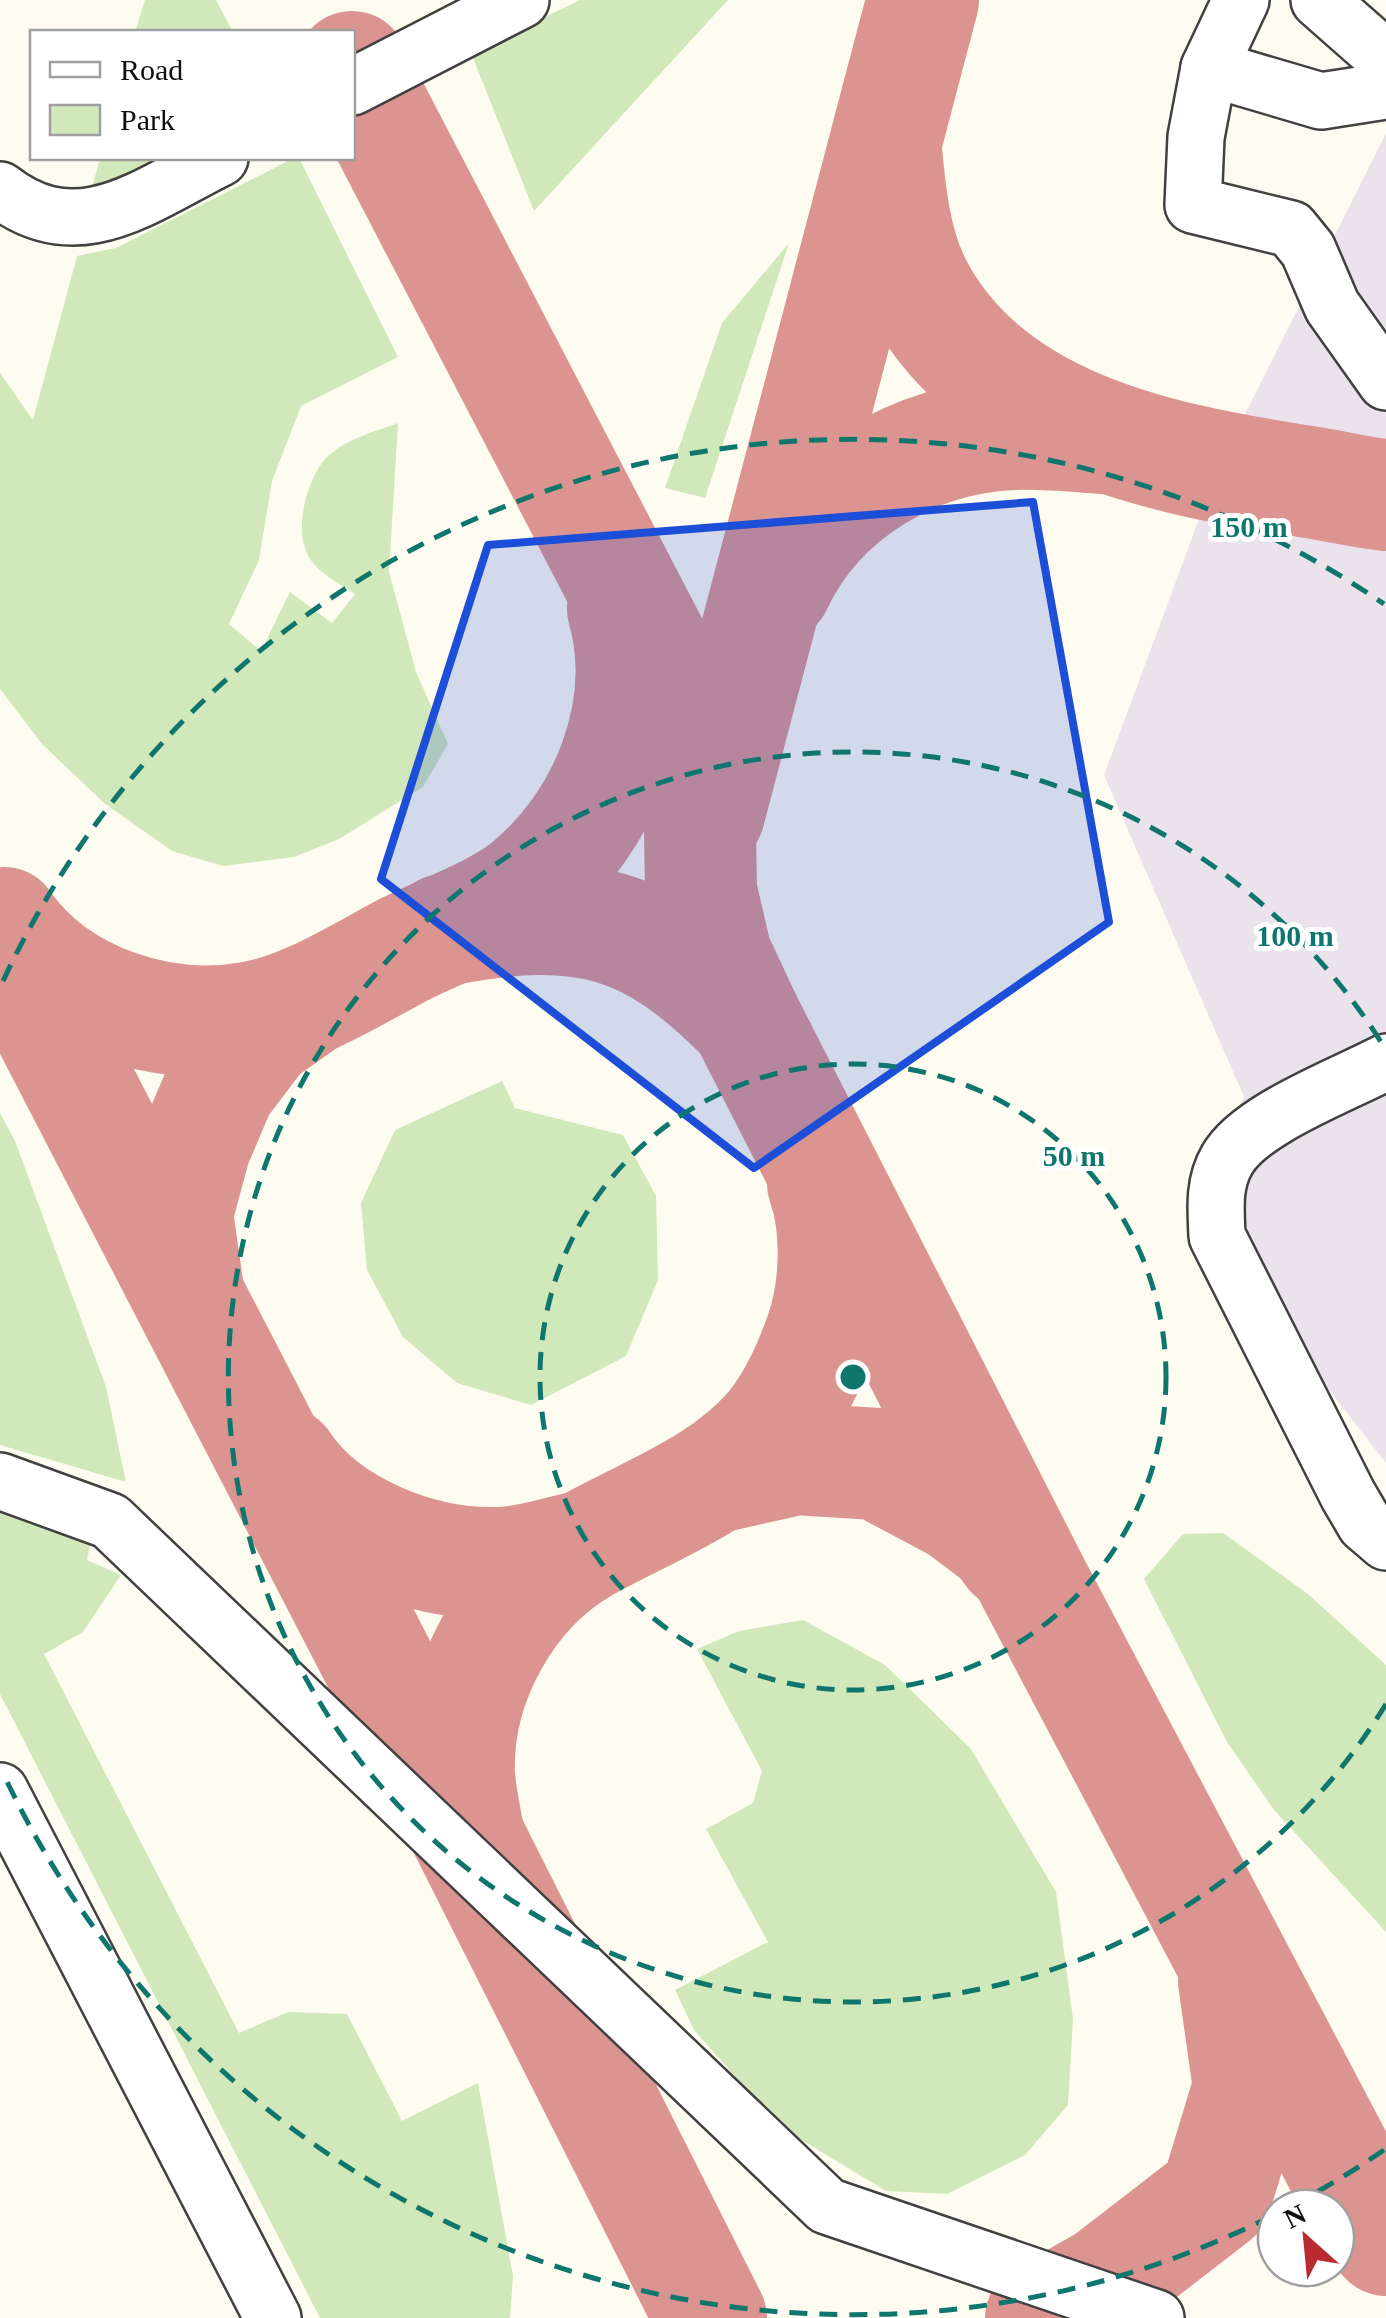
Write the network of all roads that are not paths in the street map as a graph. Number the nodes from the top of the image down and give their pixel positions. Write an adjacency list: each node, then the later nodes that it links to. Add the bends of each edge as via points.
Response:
1 (520, 0): 6 (lane)
2 (1241, 0): 5 (lane)
3 (1319, 0): 4 (lane)
4 (1386, 59)
5 (1209, 68): 7 (lane, via 1322,101); 10 (lane, via 1193,205 1292,229 1332,306)
6 (355, 86)
7 (1386, 91)
8 (216, 160): 9 (lane, via 100,217 54,219)
9 (0, 190)
10 (1386, 382)
11 (1386, 1062): 13 (lane, via 1250,1133 1227,1159 1215,1194 1217,1236 1348,1495 1365,1524)
12 (0, 1481): 16 (lane, via 110,1521 827,2206)
13 (1386, 1542)
14 (5, 1815): 15 (lane)
15 (272, 2318)
16 (1156, 2318)

